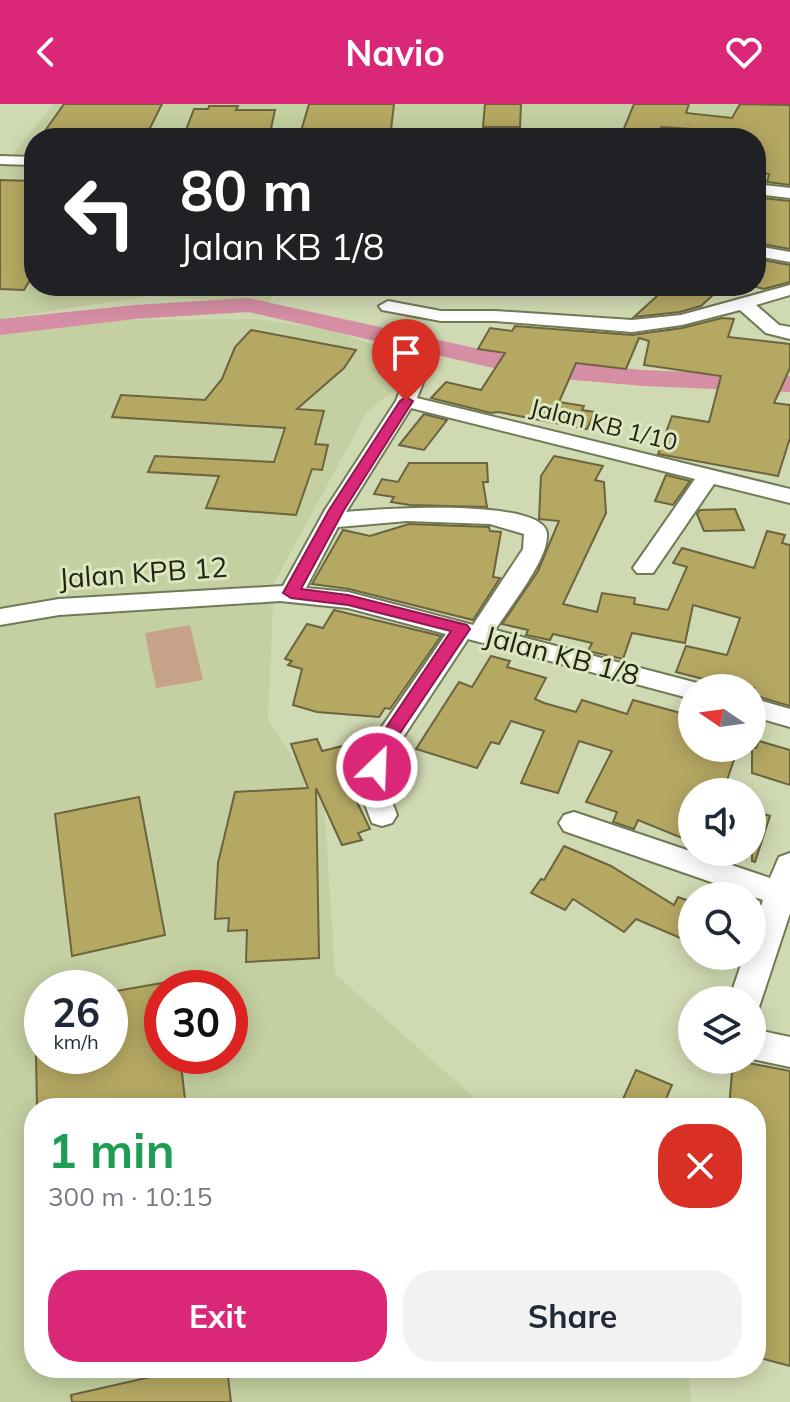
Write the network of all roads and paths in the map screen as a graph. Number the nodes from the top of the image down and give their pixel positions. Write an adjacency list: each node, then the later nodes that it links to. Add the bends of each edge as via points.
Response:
1 (0, 160): 2 (street)
2 (24, 161)
3 (766, 190): 4 (street)
4 (790, 193)
5 (766, 253): 6 (street)
6 (790, 257)
7 (790, 290): 8 (street)
8 (745, 305): 9 (street, via 632,326 441,316); 10 (street, via 773,329)
9 (388, 306)
10 (790, 333)
11 (420, 365): 12 (street)
12 (406, 401): 13 (street, Jalan KB 1/10); 15 (street)
13 (708, 476): 14 (street, Jalan KB 1/10); 16 (street)
14 (790, 496)
15 (330, 521): 17 (street); 19 (street, via 427,513 536,530 535,549)
16 (645, 568)
17 (291, 593): 18 (street, Jalan KPB 12, via 59,607); 19 (street, Jalan KB 1/8, via 348,600)
18 (0, 617)
19 (471, 631): 20 (street, Jalan KB 1/8); 23 (street, via 382,747 372,786)
20 (678, 686)
21 (766, 711): 22 (street)
22 (790, 718)
23 (382, 815)
24 (574, 823): 25 (street)
25 (787, 885): 26 (street)
26 (751, 986)
27 (766, 1047): 28 (street)
28 (790, 1052)

